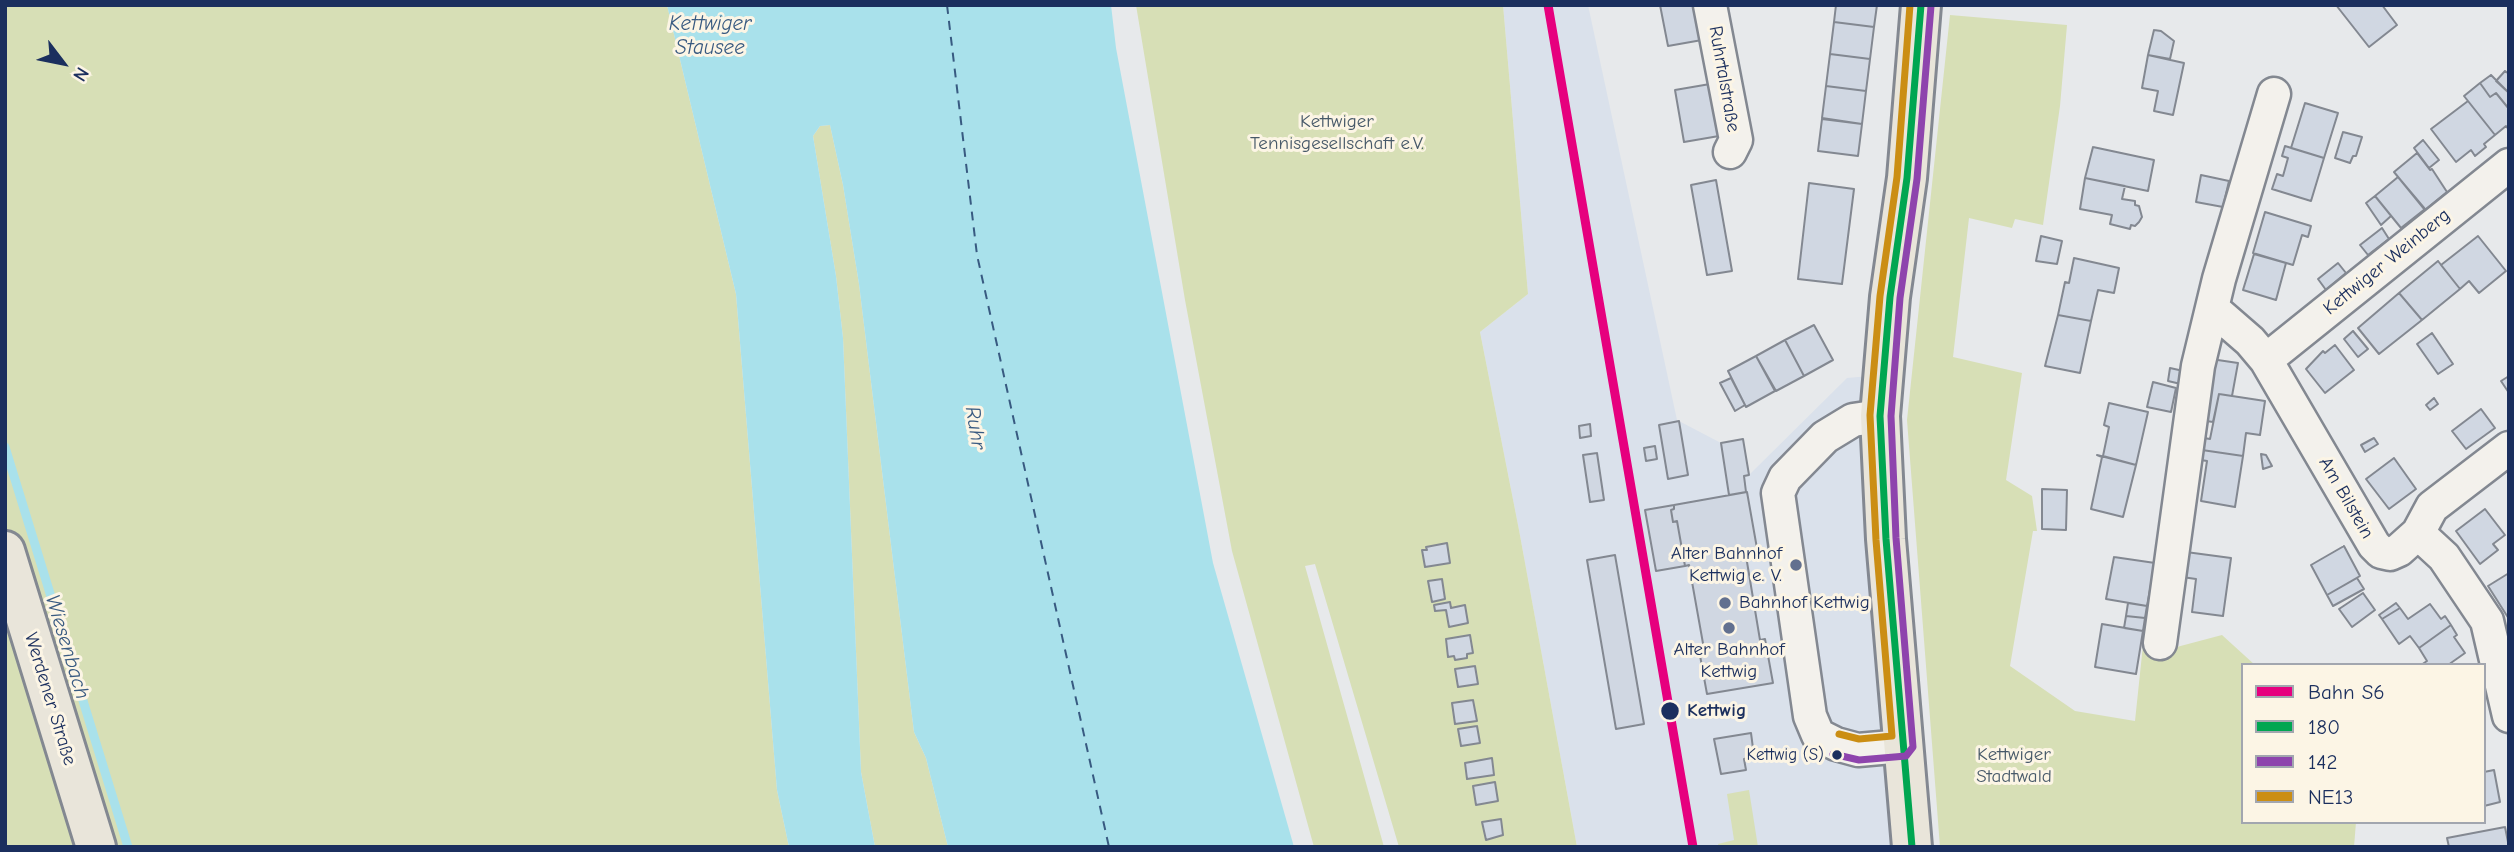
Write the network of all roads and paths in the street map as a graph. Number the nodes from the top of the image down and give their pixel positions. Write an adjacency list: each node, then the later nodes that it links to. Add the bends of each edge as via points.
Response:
1 (1710, 5): 4 (street, Ruhrtalstraße, via 1736,140)
2 (1921, 5): 8 (main road)
3 (2274, 94): 6 (street)
4 (1730, 152)
5 (2509, 165): 7 (street, Kettwiger Weinberg)
6 (2212, 308): 7 (street, Am Bilstein); 12 (street, via 2196,380)
7 (2266, 360): 10 (street, Am Bilstein, via 2374,545 2389,554)
8 (1880, 416): 14 (main road); 14 (street, via 1853,420 1825,437 1785,478 1778,493 1810,716 1818,734 1858,750)
9 (2509, 448): 10 (street, via 2432,507)
10 (2418, 533): 13 (street, via 2444,557 2487,621)
11 (5, 551): 15 (main road, Werdener Straße)
12 (2160, 643)
13 (2509, 716)
14 (1903, 746): 16 (main road)
15 (96, 847)
16 (1912, 847)

